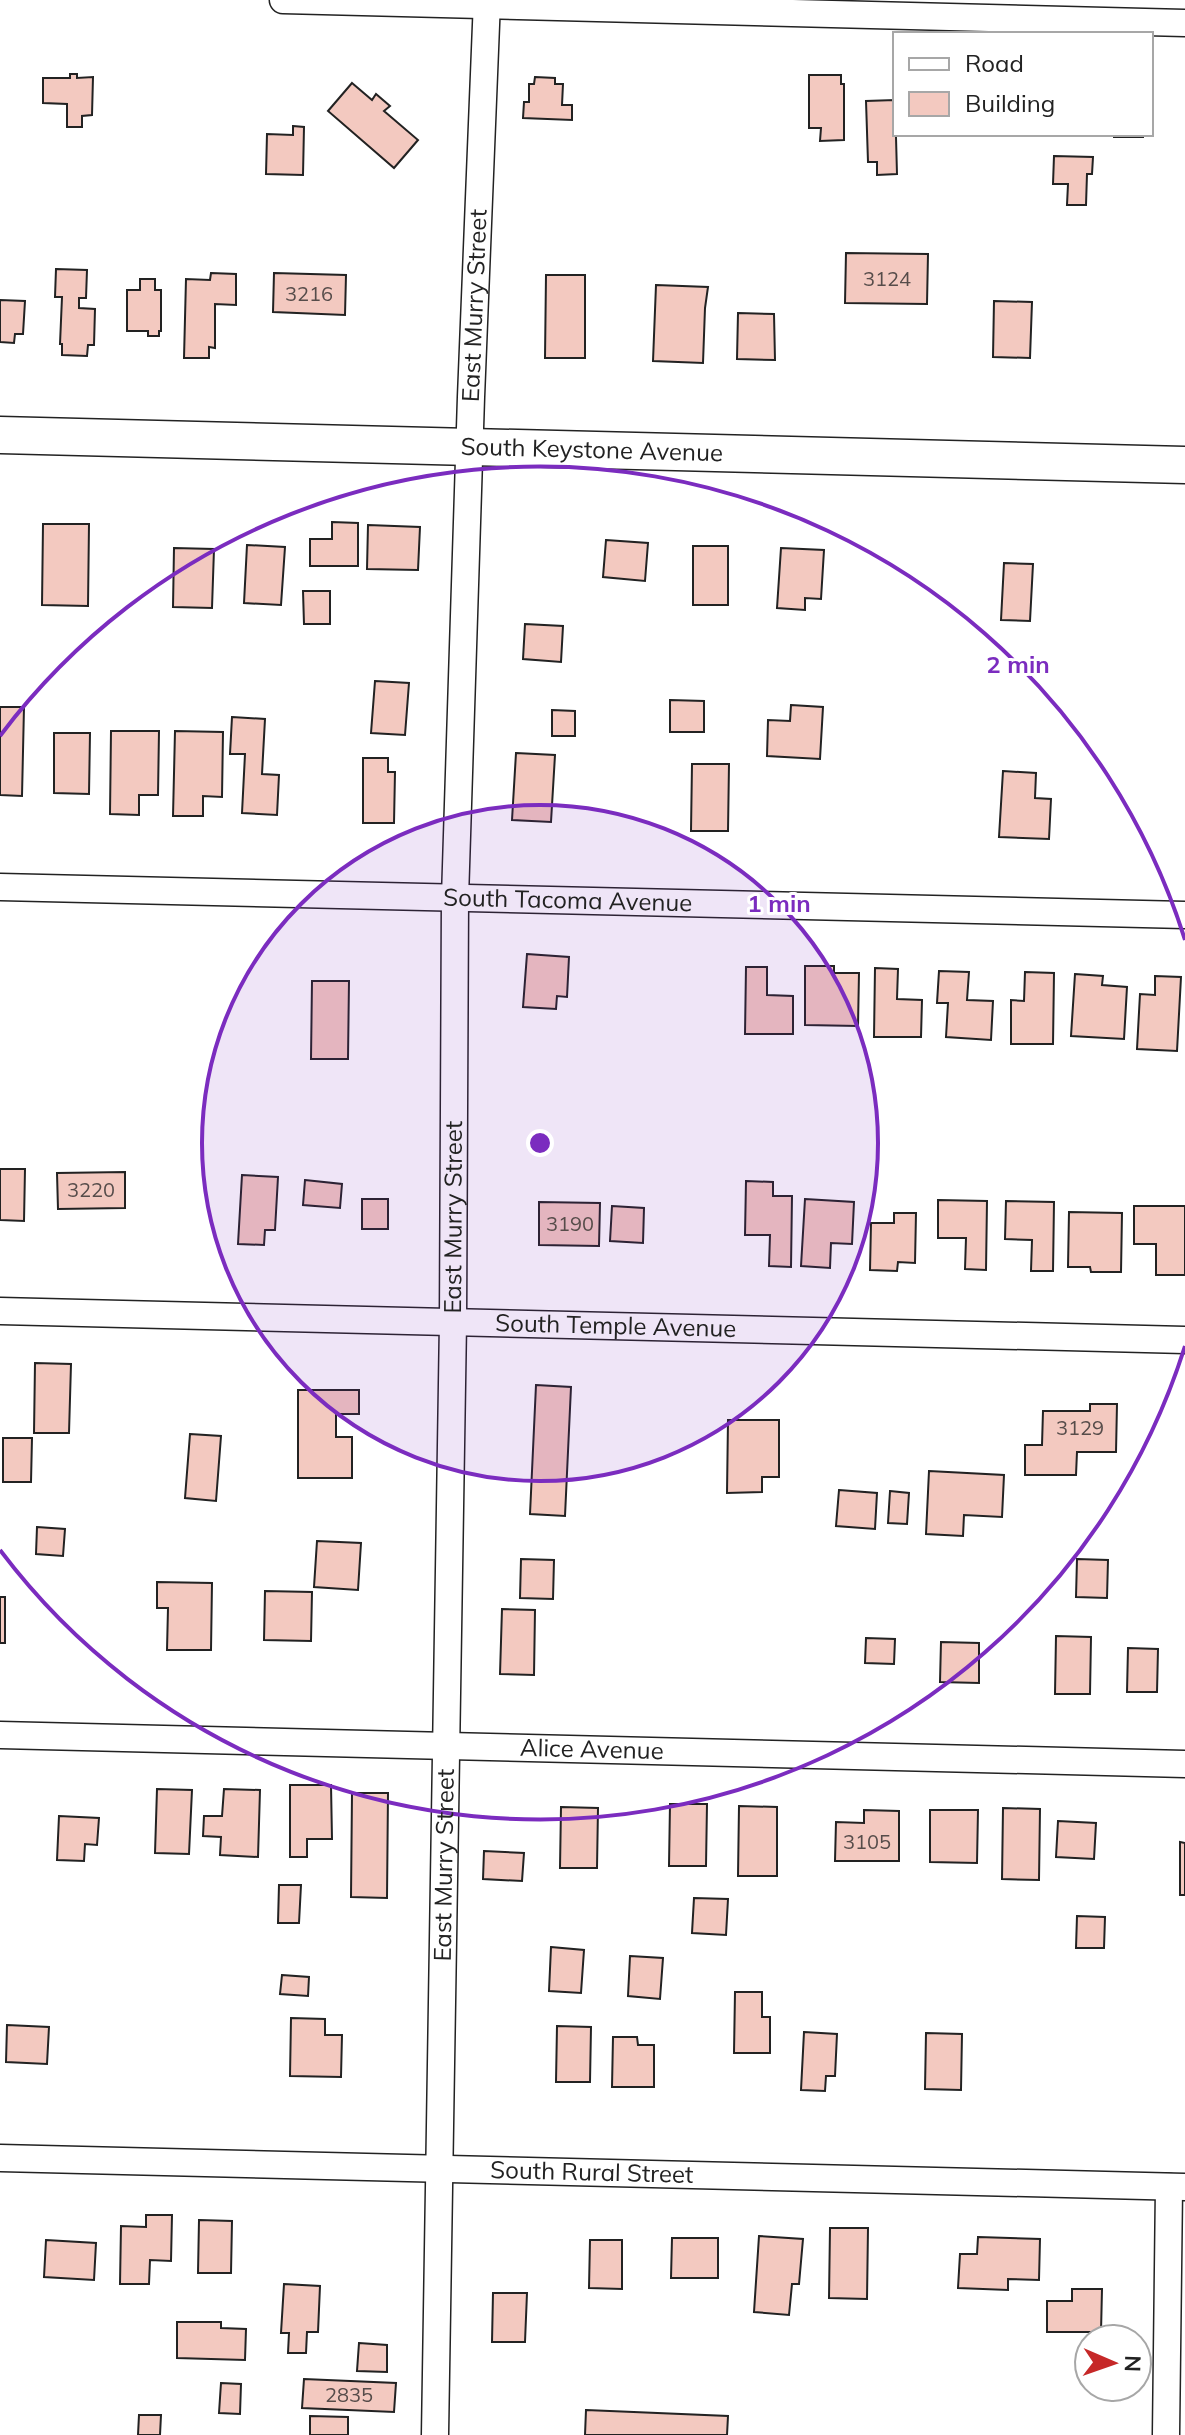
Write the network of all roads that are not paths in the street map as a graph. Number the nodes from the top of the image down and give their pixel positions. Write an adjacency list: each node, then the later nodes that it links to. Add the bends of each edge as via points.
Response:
1 (283, 0): 2 (street)
2 (487, 2): 3 (street); 5 (street, East Murry Street)
3 (1185, 23)
4 (0, 435): 5 (main road, South Keystone Avenue)
5 (469, 447): 6 (main road, South Keystone Avenue); 8 (street, East Murry Street)
6 (1185, 465)
7 (0, 887): 8 (street, South Tacoma Avenue)
8 (455, 898): 9 (street, South Tacoma Avenue); 11 (street, East Murry Street)
9 (1185, 915)
10 (0, 1311): 11 (street, South Temple Avenue)
11 (453, 1322): 12 (street, South Temple Avenue); 14 (street, East Murry Street)
12 (1185, 1340)
13 (0, 1735): 14 (street, Alice Avenue)
14 (445, 1747): 15 (street, Alice Avenue); 17 (street, East Murry Street)
15 (1185, 1764)
16 (0, 2158): 17 (street, South Rural Street)
17 (439, 2169): 18 (street, South Rural Street); 19 (street, East Murry Street)
18 (1177, 2187): 20 (street)
19 (435, 2435)
20 (1166, 2435)

